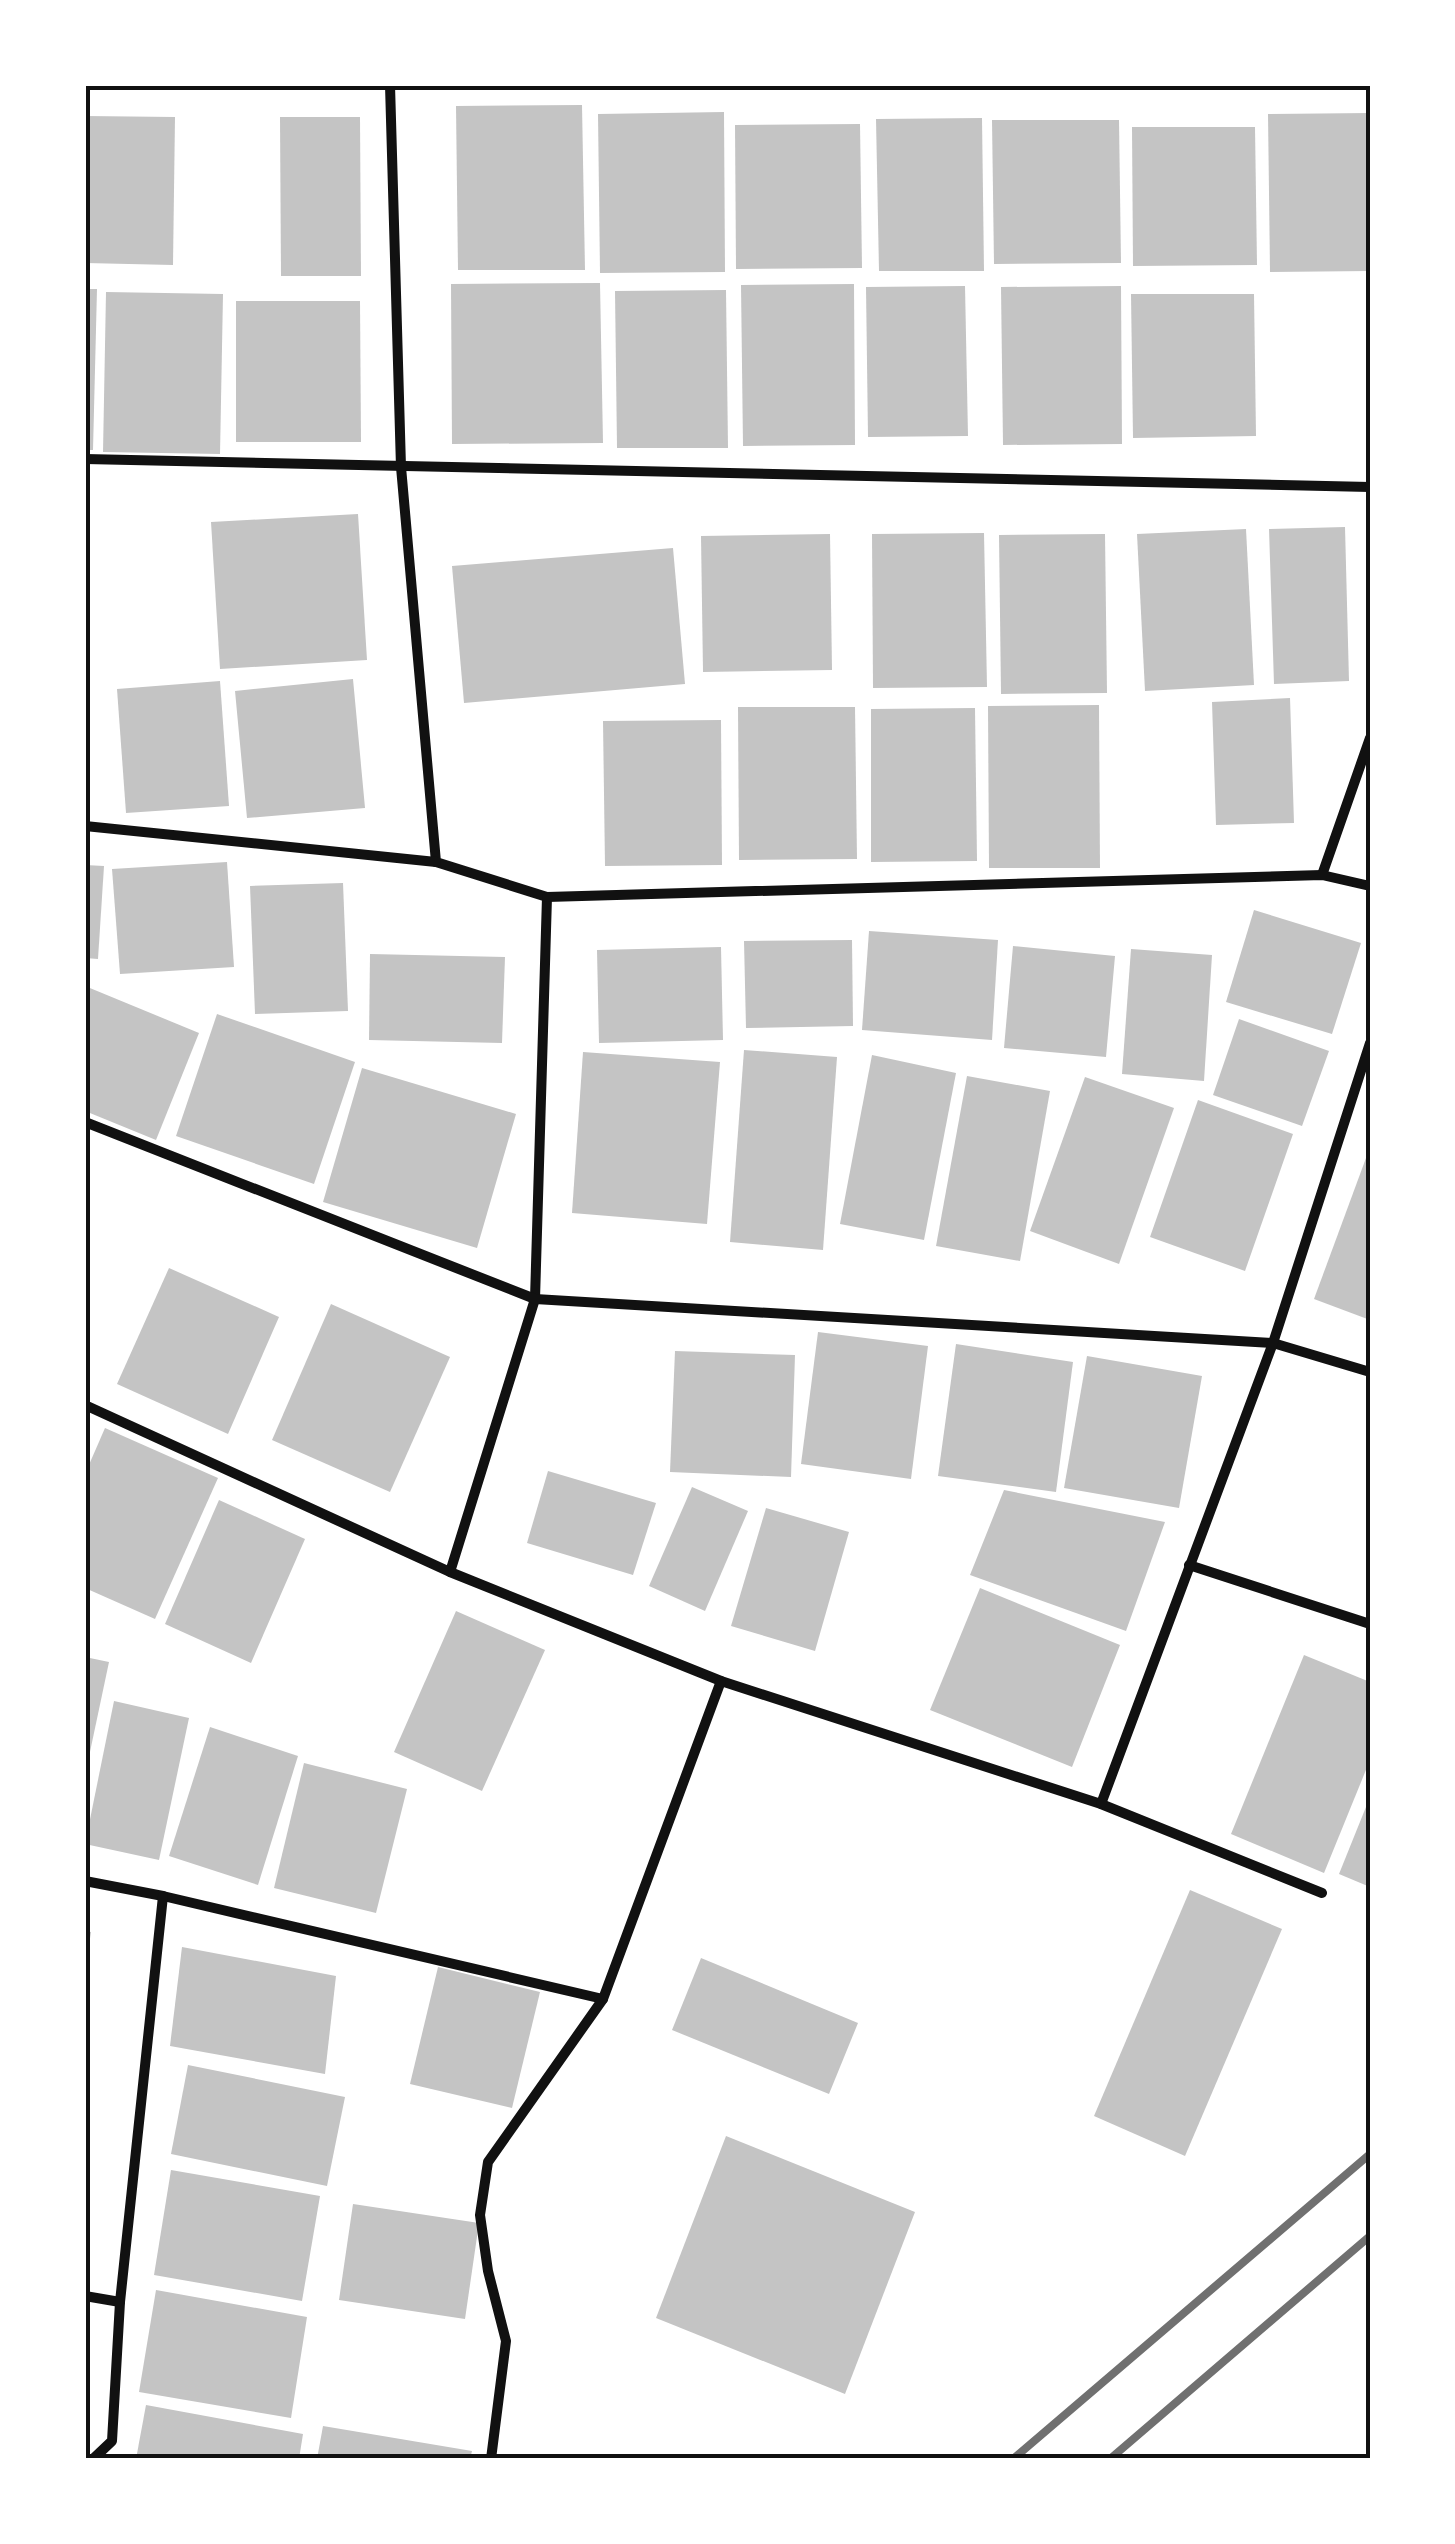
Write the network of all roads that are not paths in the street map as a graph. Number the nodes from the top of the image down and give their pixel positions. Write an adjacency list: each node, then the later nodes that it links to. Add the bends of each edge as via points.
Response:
1 (390, 85): 3 (street)
2 (85, 459): 3 (street)
3 (401, 467): 4 (street); 7 (street)
4 (1370, 488)
5 (1370, 738): 8 (street)
6 (85, 826): 7 (street)
7 (436, 862): 10 (street)
8 (1322, 874): 9 (street); 10 (street)
9 (1370, 886)
10 (547, 897): 13 (street)
11 (1370, 1043): 14 (street)
12 (85, 1122): 13 (street)
13 (535, 1299): 14 (street); 18 (street)
14 (1273, 1343): 15 (street); 17 (street)
15 (1370, 1372)
16 (85, 1404): 18 (street)
17 (1189, 1565): 19 (street); 21 (street)
18 (450, 1572): 20 (street)
19 (1370, 1624)
20 (722, 1681): 21 (street); 25 (street)
21 (1101, 1804): 23 (street)
22 (85, 1881): 24 (street)
23 (1322, 1893)
24 (163, 1896): 25 (street); 27 (street)
25 (603, 1999): 29 (street, via 488,2162 480,2214 506,2342)
26 (85, 2296): 27 (street)
27 (120, 2302): 28 (street, via 112,2441)
28 (92, 2459)
29 (491, 2459)

